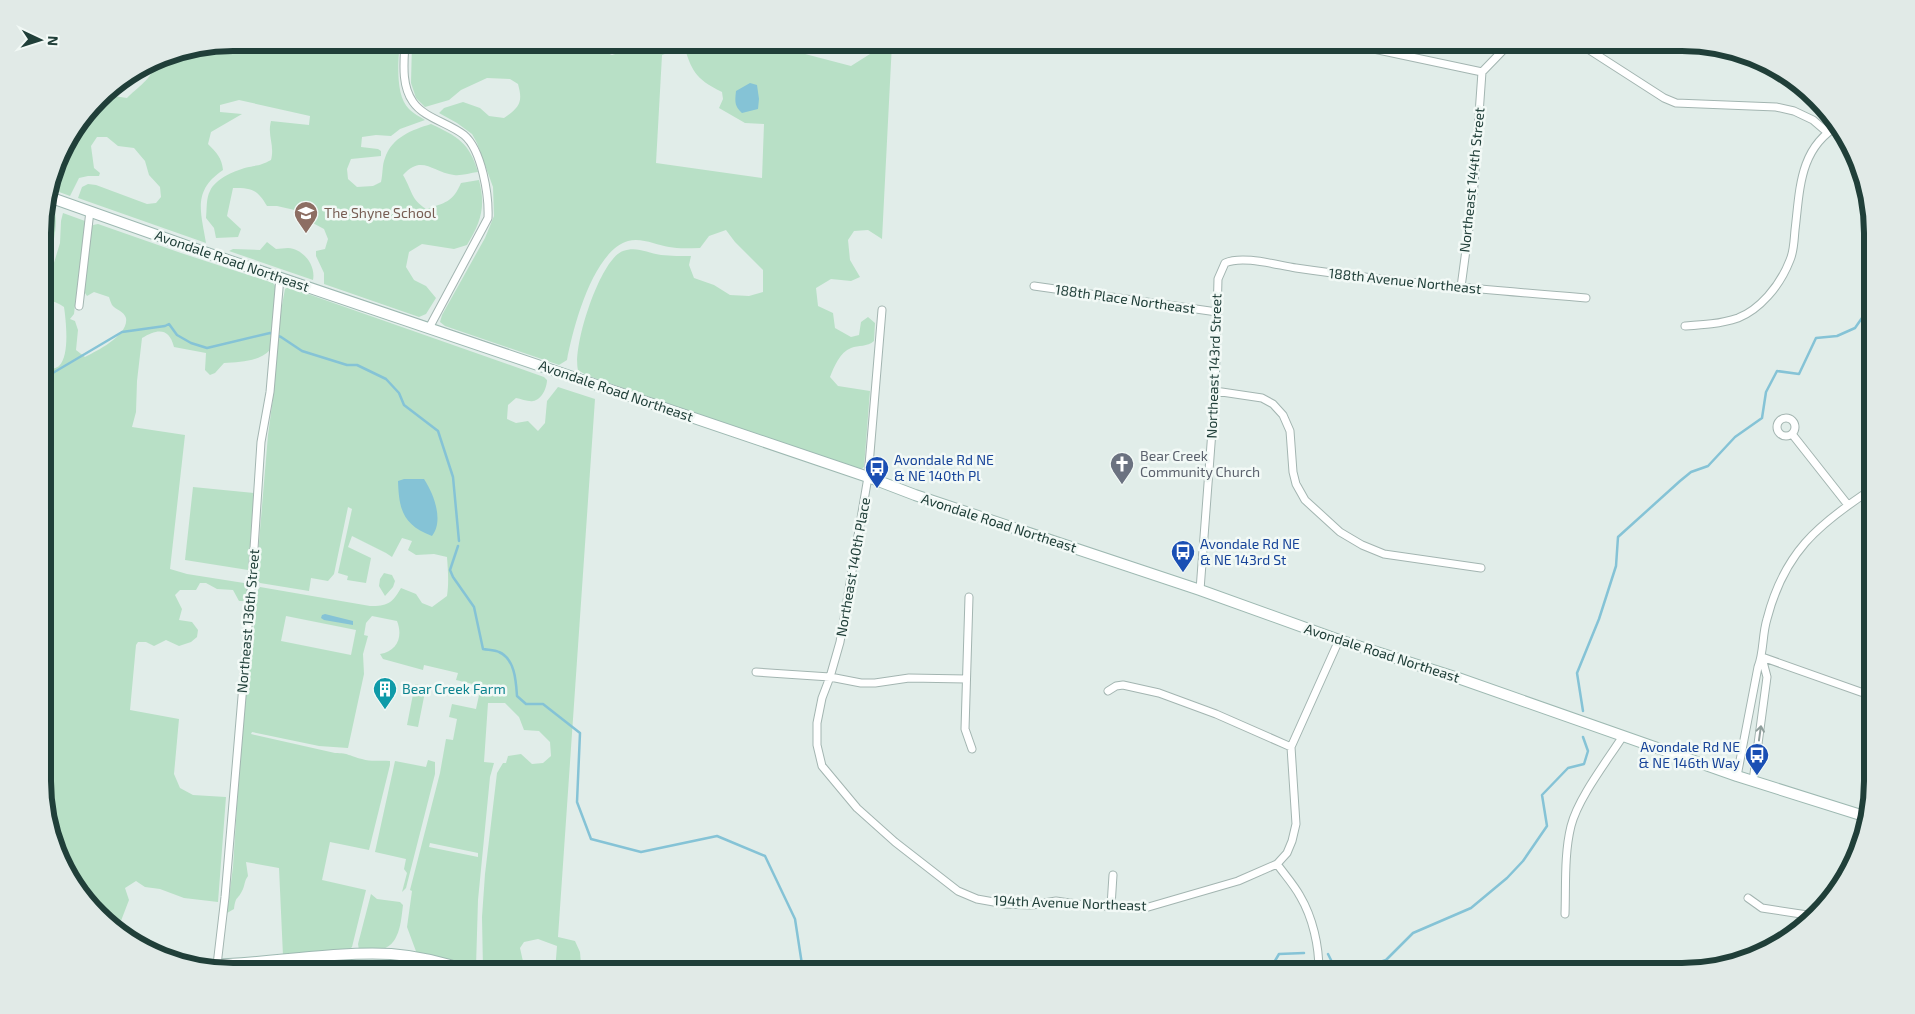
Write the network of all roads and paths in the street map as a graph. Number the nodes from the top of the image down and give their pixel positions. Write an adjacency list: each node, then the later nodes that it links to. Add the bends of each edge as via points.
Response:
1 (404, 51): 19 (street, via 403,74 413,103 465,136 480,166 489,204 488,218)
2 (1383, 51): 5 (street)
3 (1502, 51): 5 (street)
4 (1591, 51): 7 (street, via 1676,103 1794,110)
5 (1482, 72): 13 (street, Northeast 144th Street, via 1473,198)
6 (1831, 129): 7 (street)
7 (1827, 132): 18 (street, via 1806,161 1801,178 1794,246 1773,291 1756,309 1737,318)
8 (55, 199): 9 (main road, Avondale Road Northeast)
9 (90, 211): 11 (main road, Avondale Road Northeast); 15 (street)
10 (1225, 264): 13 (street, 188th Avenue Northeast, via 1253,261); 17 (street, Northeast 143rd Street, via 1218,279)
11 (280, 277): 19 (main road, Avondale Road Northeast); 48 (street, Northeast 136th Street, via 270,392 261,442 226,887)
12 (1034, 286): 17 (street, 188th Place Northeast)
13 (1461, 288): 14 (street, 188th Avenue Northeast)
14 (1586, 298)
15 (79, 306)
16 (882, 310): 22 (street, Northeast 140th Place)
17 (1217, 312): 20 (street, Northeast 143rd Street)
18 (1684, 326)
19 (429, 328): 22 (main road, Avondale Road Northeast)
20 (1215, 391): 25 (street, via 1262,398 1283,415 1290,431 1296,484 1305,500 1340,532 1384,554); 26 (street, Northeast 143rd Street)
21 (1792, 434): 24 (street)
22 (868, 477): 26 (main road, Avondale Road Northeast); 31 (street, Northeast 140th Place, via 840,642)
23 (1864, 494): 24 (street)
24 (1848, 505): 29 (street, via 1817,529 1786,569 1777,585 1766,621)
25 (1481, 568)
26 (1200, 590): 28 (main road, Avondale Road Northeast)
27 (969, 597): 32 (street)
28 (1339, 640): 35 (main road, Avondale Road Northeast); 36 (street)
29 (1762, 657): 34 (street); 38 (street); 39 (street, one-way to 29, via 1767,677)
30 (756, 672): 31 (street)
31 (830, 677): 32 (street, via 868,683 909,678); 40 (street, Northeast 140th Place, via 817,723 817,745 822,766)
32 (966, 679): 37 (street, via 966,729)
33 (1108, 691): 36 (street, via 1123,685 1159,693)
34 (1864, 693)
35 (1622, 736): 38 (main road, Avondale Road Northeast); 46 (street, via 1582,800 1571,826)
36 (1291, 747): 42 (street, via 1296,824 1289,847)
37 (972, 749)
38 (1737, 776): 39 (main road, Avondale Road Northeast)
39 (1753, 781): 41 (main road, Avondale Road Northeast)
40 (857, 808): 45 (street, 194th Avenue Northeast, via 936,875 958,891 977,899 1004,904 1032,905 1056,901)
41 (1860, 815)
42 (1277, 864): 45 (street, 194th Avenue Northeast, via 1238,881 1146,908); 51 (street, via 1301,896 1314,928)
43 (1113, 875): 45 (street)
44 (1748, 898): 47 (street, via 1762,908)
45 (1111, 906)
46 (1564, 914)
47 (1805, 915)
48 (213, 961)
49 (239, 963): 50 (main road, via 390,954)
50 (436, 963)
51 (1319, 963)

